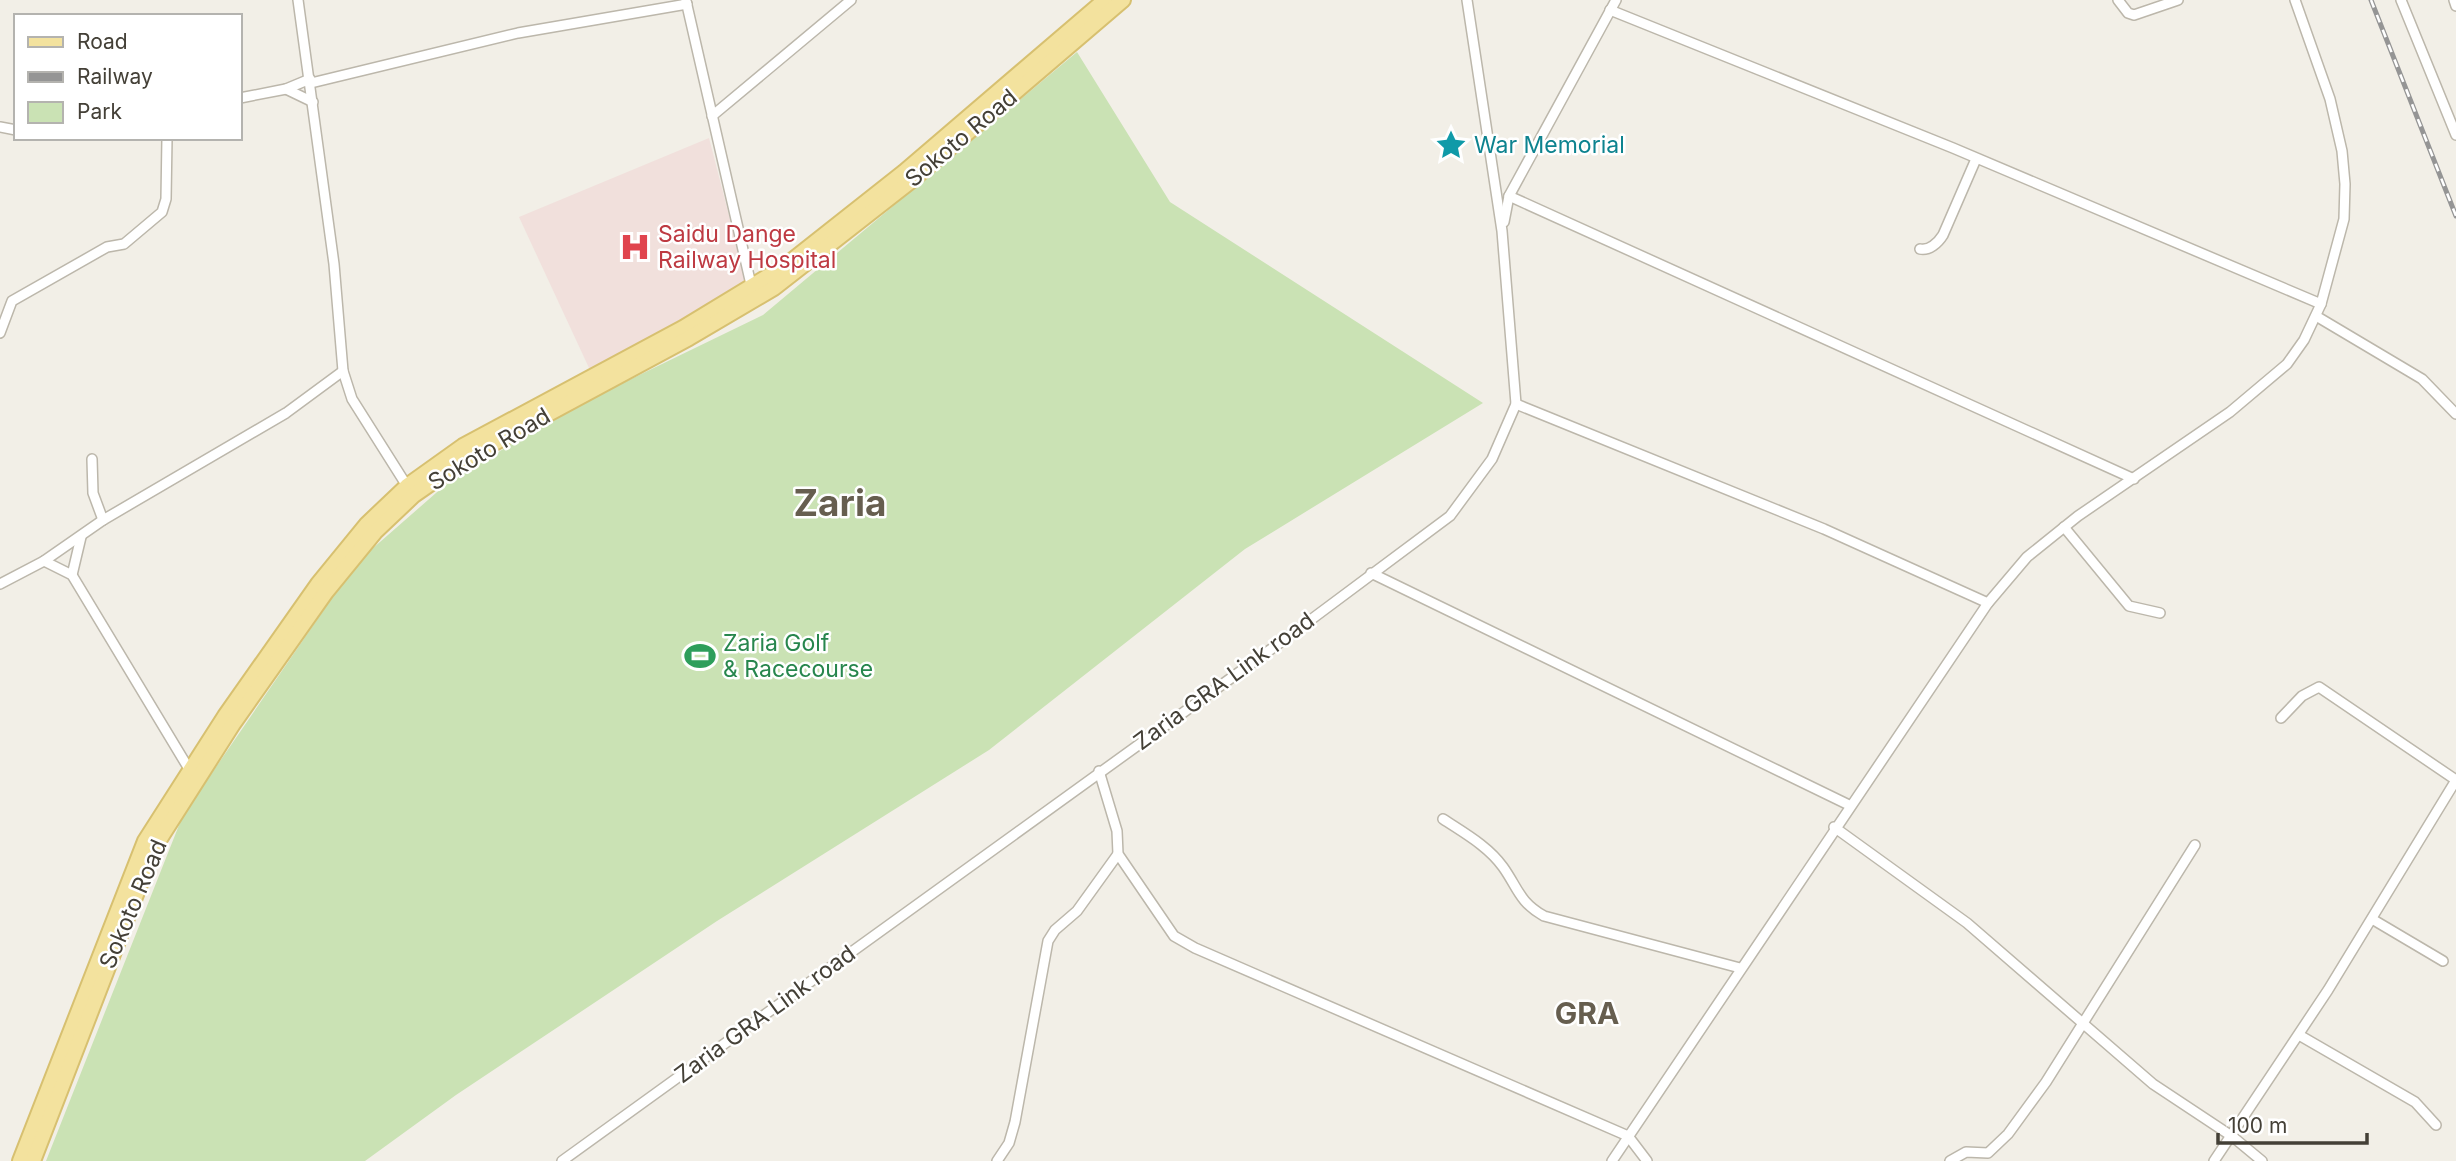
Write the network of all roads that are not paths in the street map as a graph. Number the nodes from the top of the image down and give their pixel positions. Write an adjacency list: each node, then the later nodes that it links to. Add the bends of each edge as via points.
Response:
1 (298, 0): 15 (street)
2 (851, 0): 19 (street)
3 (1105, 0): 26 (main road, Sokoto Road, via 904,172)
4 (1123, 0): 63 (main road, Sokoto Road, via 911,181 774,288 470,456 414,495 375,532 326,592 233,724 153,848)
5 (1467, 0): 24 (street, Zaria GRA Link road)
6 (1616, 0): 14 (street)
7 (2118, 0): 8 (street, via 2134,15)
8 (2178, 0)
9 (2295, 0): 27 (street, via 2330,99 2346,184 2344,219)
10 (2401, 0): 20 (street)
11 (2454, 0): 13 (street)
12 (686, 2): 15 (street, via 518,33); 19 (street)
13 (2456, 6)
14 (1610, 10): 22 (street); 23 (street)
15 (311, 81): 16 (street); 18 (street)
16 (286, 89): 17 (street); 18 (street)
17 (242, 98)
18 (313, 102): 30 (street)
19 (712, 116): 26 (street)
20 (2456, 135)
21 (167, 140): 29 (street, via 166,199 158,218 124,244 107,247 12,301)
22 (1976, 159): 25 (street, via 1943,235 1935,245); 27 (street)
23 (1509, 197): 24 (street); 34 (street)
24 (1502, 231): 31 (street, Zaria GRA Link road)
25 (1920, 250)
26 (752, 289): 35 (main road, Sokoto Road, via 485,434)
27 (2321, 304): 28 (street)
28 (2316, 316): 32 (street, via 2421,379); 34 (street, via 2287,364 2264,386)
29 (0, 333)
30 (343, 372): 35 (street, via 352,399); 36 (street, via 286,412)
31 (1516, 404): 40 (street, Zaria GRA Link road, via 1492,459 1450,516); 43 (street, via 1824,528)
32 (2456, 414)
33 (92, 460): 36 (street, via 93,492)
34 (2134, 479): 37 (street)
35 (407, 485): 46 (main road, Sokoto Road, via 367,523 318,584)
36 (103, 520): 38 (street)
37 (2064, 527): 43 (street, via 2027,557); 44 (street, via 2129,606)
38 (81, 537): 39 (street); 41 (street)
39 (44, 561): 41 (street); 42 (street)
40 (1371, 573): 47 (street, Zaria GRA Link road); 49 (street)
41 (72, 575): 46 (street)
42 (0, 584)
43 (1988, 603): 49 (street)
44 (2160, 614)
45 (2281, 718): 48 (street, via 2302,696 2319,687)
46 (189, 769): 62 (main road, Sokoto Road, via 145,841)
47 (1099, 771): 53 (street, via 1117,831); 64 (street, Zaria GRA Link road)
48 (2456, 780): 54 (street)
49 (1849, 805): 51 (street)
50 (1443, 820): 56 (street, via 1490,853 1522,900 1544,916)
51 (1834, 827): 56 (street); 57 (street, via 1967,923)
52 (2195, 845): 57 (street)
53 (1118, 854): 60 (street, via 1174,936 1195,948); 65 (street, via 1077,911 1048,941 1015,1122)
54 (2372, 919): 55 (street); 58 (street)
55 (2443, 961)
56 (1740, 968): 60 (street)
57 (2082, 1022): 61 (street, via 2153,1084); 68 (street, via 2046,1082 1996,1146 1982,1154 1966,1152)
58 (2299, 1035): 59 (street, via 2415,1102); 61 (street)
59 (2437, 1125)
60 (1628, 1136): 66 (street); 67 (street)
61 (2233, 1137): 69 (street); 70 (street)
62 (20, 1161)
63 (33, 1161)
64 (562, 1161)
65 (997, 1161)
66 (1612, 1161)
67 (1647, 1161)
68 (1950, 1161)
69 (2214, 1161)
70 (2262, 1161)

